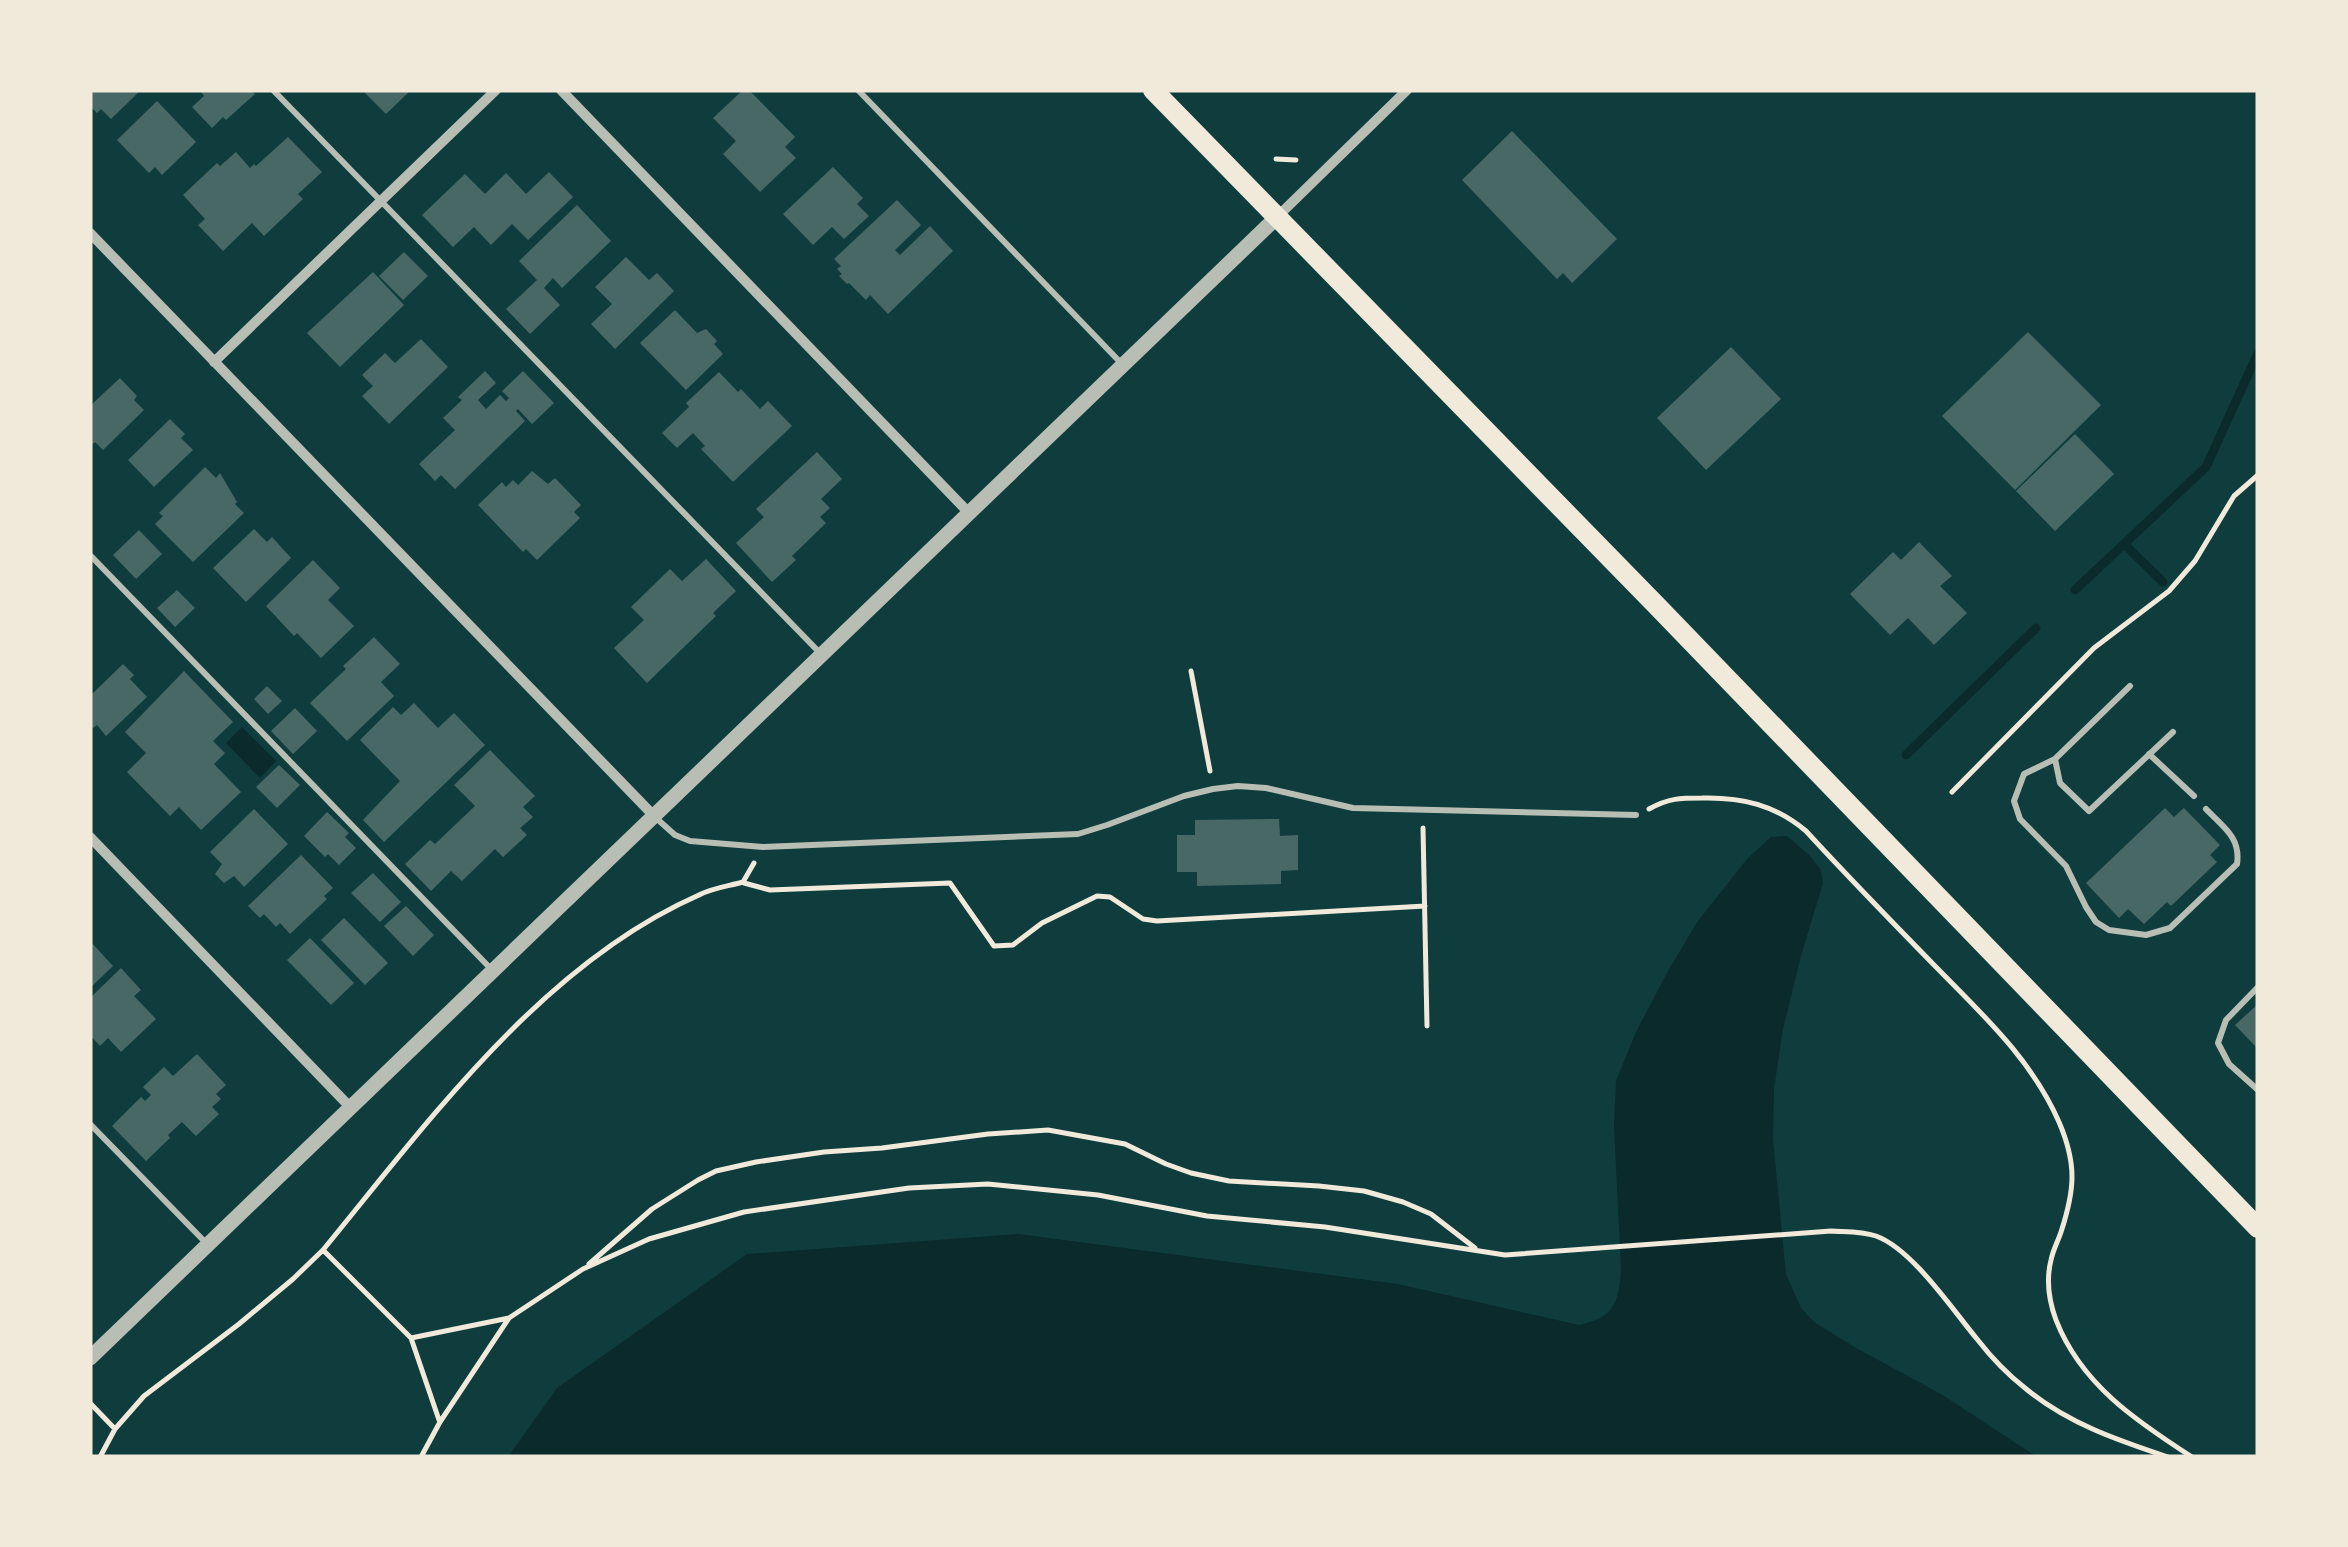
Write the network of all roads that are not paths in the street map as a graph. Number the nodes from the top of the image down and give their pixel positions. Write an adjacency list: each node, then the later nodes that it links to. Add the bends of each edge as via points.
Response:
1 (273, 90): 7 (lane)
2 (496, 90): 7 (street)
3 (560, 90): 12 (street)
4 (858, 90): 11 (lane)
5 (1153, 90): 8 (main road)
6 (1407, 90): 8 (street)
7 (381, 201): 10 (street); 14 (lane)
8 (1276, 218): 11 (street); 29 (main road)
9 (90, 233): 10 (street)
10 (214, 362): 22 (street)
11 (1123, 365): 12 (street)
12 (969, 513): 14 (street)
13 (90, 555): 24 (lane)
14 (822, 654): 22 (street)
15 (2130, 686): 18 (lane)
16 (2173, 732): 17 (lane)
17 (2149, 754): 18 (lane, via 2089,811 2060,783); 19 (lane)
18 (2054, 759): 20 (lane, via 2024,774 2014,801 2020,819 2066,866 2086,908 2109,930 2146,935 2170,928 2237,864 2236,841)
19 (2194, 796)
20 (2206, 809)
21 (1636, 815): 22 (lane, via 1353,808 1238,786 1078,834 762,847 690,840)
22 (654, 816): 24 (street)
23 (90, 836): 27 (street)
24 (493, 971): 27 (street)
25 (2258, 987): 26 (lane, via 2226,1020 2218,1043 2229,1064)
26 (2258, 1090)
27 (351, 1108): 30 (street)
28 (90, 1124): 30 (lane)
29 (2258, 1228)
30 (208, 1245): 31 (street)
31 (90, 1358)

